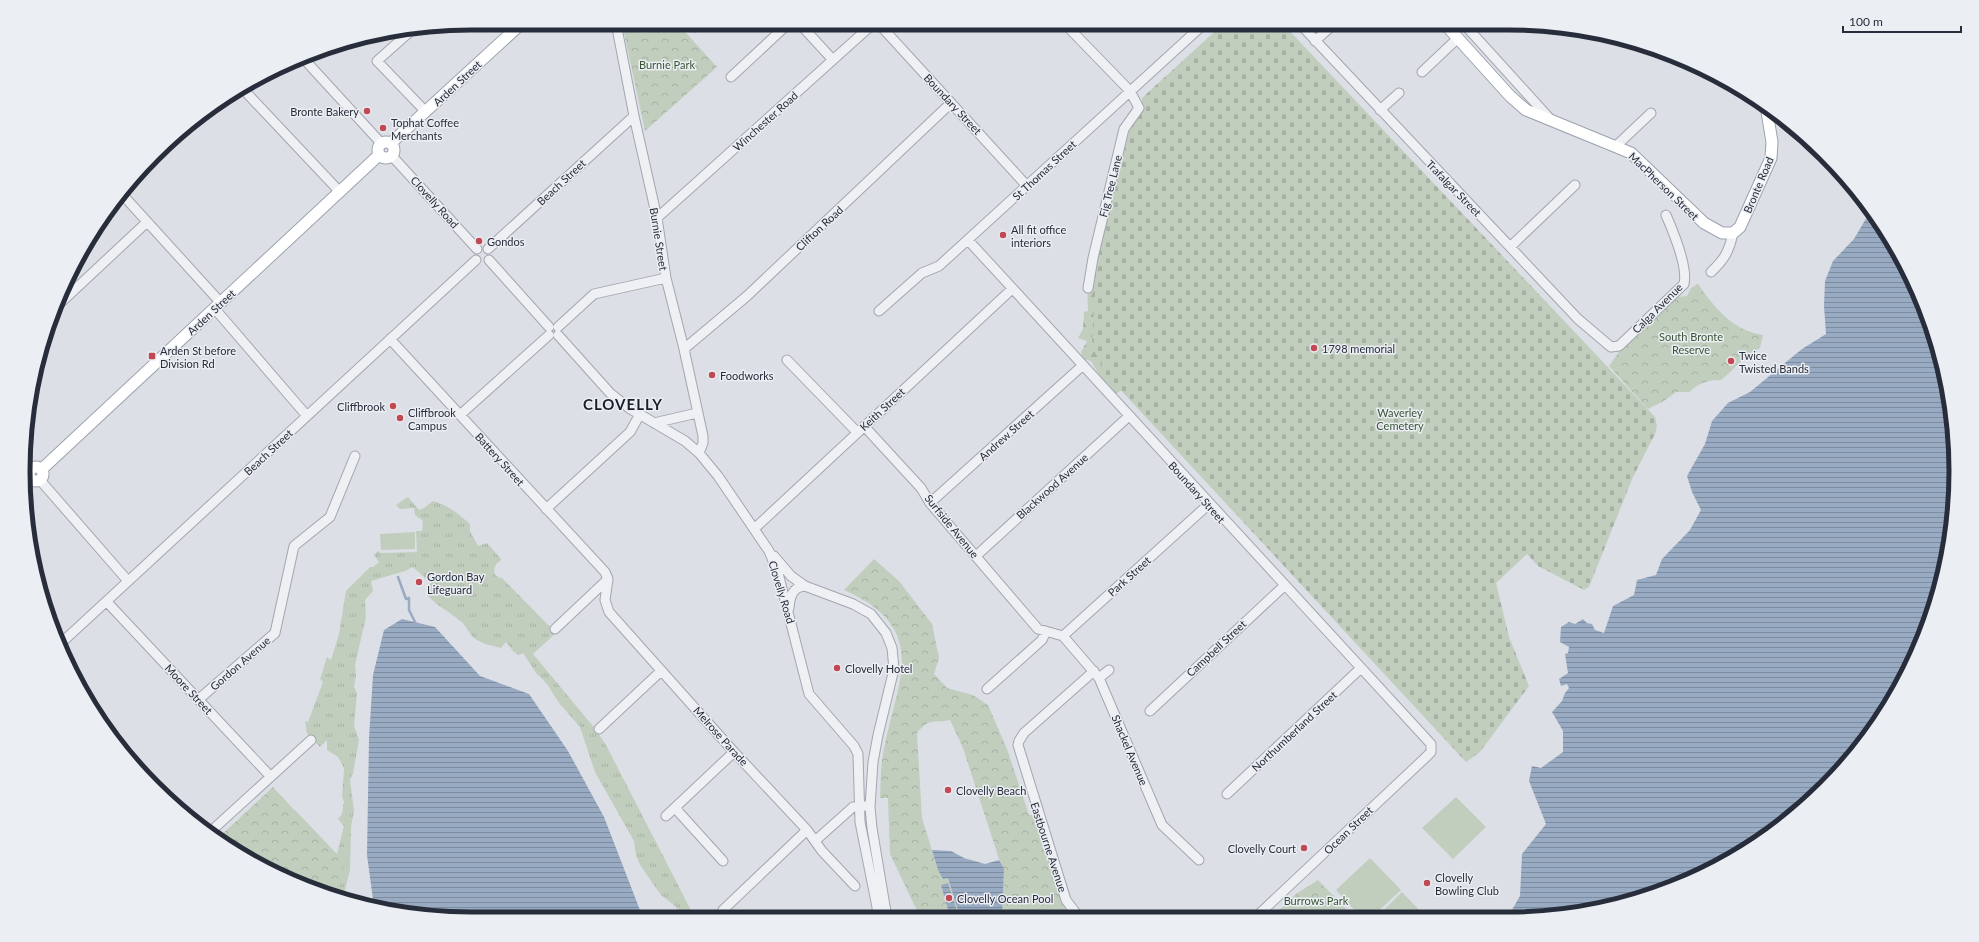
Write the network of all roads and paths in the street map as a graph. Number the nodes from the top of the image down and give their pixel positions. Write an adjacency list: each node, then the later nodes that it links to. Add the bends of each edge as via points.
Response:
1 (514, 30): 25 (main road, Arden Street)
2 (617, 30): 28 (street, Burnie Street)
3 (781, 30): 19 (street)
4 (805, 30): 16 (street)
5 (866, 30): 16 (street, Winchester Road)
6 (884, 30): 23 (street, Boundary Street)
7 (1071, 30): 20 (street)
8 (1197, 30): 20 (street, St Thomas Street)
9 (1305, 30): 15 (street, Trafalgar Street)
10 (1327, 30): 15 (street)
11 (1451, 30): 14 (main road, MacPherson Street)
12 (1469, 30): 29 (street, MacPherson Street)
13 (406, 35): 25 (street, via 377,61)
14 (1458, 38): 18 (street); 29 (main road, MacPherson Street, via 1518,103 1531,113)
15 (1315, 41): 24 (street, Trafalgar Street)
16 (833, 60): 39 (street, Winchester Road)
17 (307, 62): 30 (street)
18 (1422, 72)
19 (731, 77)
20 (1130, 91): 35 (street, St Thomas Street); 50 (street, Fig Tree Lane, via 1139,108 1124,129 1092,258)
21 (246, 92): 36 (street)
22 (1399, 93): 24 (street)
23 (951, 103): 35 (street, Boundary Street); 58 (street, Clifton Road, via 747,296)
24 (1380, 110): 43 (street, Trafalgar Street)
25 (426, 112): 30 (main road, Arden Street)
26 (1651, 113): 31 (street)
27 (1767, 115): 41 (main road, Bronte Road, via 1772,142 1771,158 1742,223)
28 (634, 116): 39 (street, Burnie Street); 45 (street, Beach Street)
29 (1552, 121): 31 (main road, MacPherson Street)
30 (386, 143): 32 (main road, via 378,147); 33 (main road, via 395,151)
31 (1616, 146): 41 (main road, MacPherson Street, via 1636,156 1704,224 1716,231)
32 (379, 155): 33 (main road, via 386,158); 36 (main road, Arden Street)
33 (392, 156): 44 (street, Clovelly Road)
34 (1575, 185): 43 (street)
35 (1027, 186): 42 (street, St Thomas Street)
36 (340, 192): 53 (main road, Arden Street)
37 (124, 199): 40 (street)
38 (1666, 215): 57 (street, Calga Avenue, via 1678,245 1684,284 1619,346)
39 (657, 218): 49 (street, Burnie Street)
40 (147, 222): 52 (street); 53 (street)
41 (1731, 233): 48 (street, via 1730,250)
42 (968, 240): 51 (street, Boundary Street); 54 (street, St Thomas Street, via 939,266 922,273)
43 (1510, 247): 57 (street, Trafalgar Street, via 1578,319)
44 (477, 249): 45 (street); 46 (street)
45 (488, 249): 47 (street, via 491,256)
46 (476, 260): 47 (street, via 484,263); 56 (street, Beach Street)
47 (488, 260): 55 (street, Clovelly Road)
48 (1711, 272)
49 (666, 278): 55 (street, via 594,294); 58 (street, Burnie Street)
50 (1088, 288)
51 (1012, 289): 60 (street, Boundary Street); 67 (street, Keith Street)
52 (66, 298)
53 (218, 306): 64 (street); 70 (main road, Arden Street)
54 (879, 311)
55 (554, 331): 62 (street, Clovelly Road, via 610,393); 63 (street)
56 (390, 339): 63 (street, Battery Street); 64 (street, Beach Street)
57 (1613, 348)
58 (684, 349): 61 (street, Burnie Street)
59 (787, 360): 67 (street, Surfside Avenue)
60 (1082, 366): 65 (street, Boundary Street); 71 (street, Andrew Street)
61 (697, 413): 66 (street); 68 (street, Burnie Street, via 704,443)
62 (640, 414): 66 (street, Clovelly Road); 73 (street, via 630,432)
63 (460, 415): 73 (street, Battery Street)
64 (307, 416): 78 (street, Beach Street)
65 (1128, 416): 72 (street, Boundary Street); 76 (street, Blackwood Avenue)
66 (654, 423): 68 (street, Clovelly Road)
67 (860, 429): 71 (street, Surfside Avenue, via 921,488); 74 (street, Keith Street)
68 (699, 454): 74 (street, Clovelly Road, via 718,476)
69 (355, 456): 92 (street, Gordon Avenue, via 330,517 294,546 275,633)
70 (32, 474): 78 (street)
71 (930, 503): 76 (street, Surfside Avenue)
72 (1209, 504): 80 (street, Boundary Street); 85 (street, Park Street)
73 (546, 509): 77 (street, Battery Street, via 605,572)
74 (754, 529): 75 (street, Clovelly Road)
75 (769, 551): 79 (street, via 791,576); 82 (street, Clovelly Road)
76 (976, 556): 84 (street, Surfside Avenue)
77 (608, 579): 83 (street); 89 (street, Melrose Parade, via 604,600 606,608)
78 (128, 581): 81 (street, Beach Street)
79 (805, 586): 82 (street, via 792,593); 101 (street, via 853,604 871,614 886,633 892,648 894,669 873,762)
80 (1284, 586): 87 (street, Boundary Street); 93 (street, Campbell Street)
81 (107, 602): 86 (street, Beach Street); 92 (street, Moore Street)
82 (789, 611): 100 (street, Clovelly Road, via 809,694 858,754)
83 (555, 629)
84 (1042, 630): 85 (street); 91 (street, via 1042,640)
85 (1063, 636): 90 (street, Shackel Avenue)
86 (64, 640)
87 (1361, 668): 96 (street, Boundary Street); 99 (street, Northumberland Street)
88 (1109, 670): 90 (street)
89 (661, 671): 94 (street); 97 (street, Melrose Parade)
90 (1097, 674): 108 (street, Shackel Avenue, via 1162,825); 113 (street, Eastbourne Avenue, via 1024,733 1019,740 1019,750 1066,900)
91 (986, 689)
92 (199, 699): 98 (street, Moore Street)
93 (1150, 711)
94 (599, 729)
95 (311, 740): 98 (street)
96 (1429, 741): 114 (street, Ocean Street, via 1431,752)
97 (734, 752): 102 (street); 105 (street, Melrose Parade)
98 (270, 776): 104 (street)
99 (1227, 794)
100 (859, 806): 101 (street); 106 (street, via 853,807); 111 (street, Clovelly Road)
101 (870, 807): 112 (street)
102 (675, 808): 103 (street); 107 (street)
103 (666, 816)
104 (214, 829)
105 (807, 830): 106 (street, Melrose Parade); 110 (street)
106 (815, 841): 109 (street, Melrose Parade)
107 (723, 860)
108 (1199, 860)
109 (855, 886)
110 (723, 910)
111 (876, 912)
112 (886, 912)
113 (1075, 912)
114 (1261, 912)

